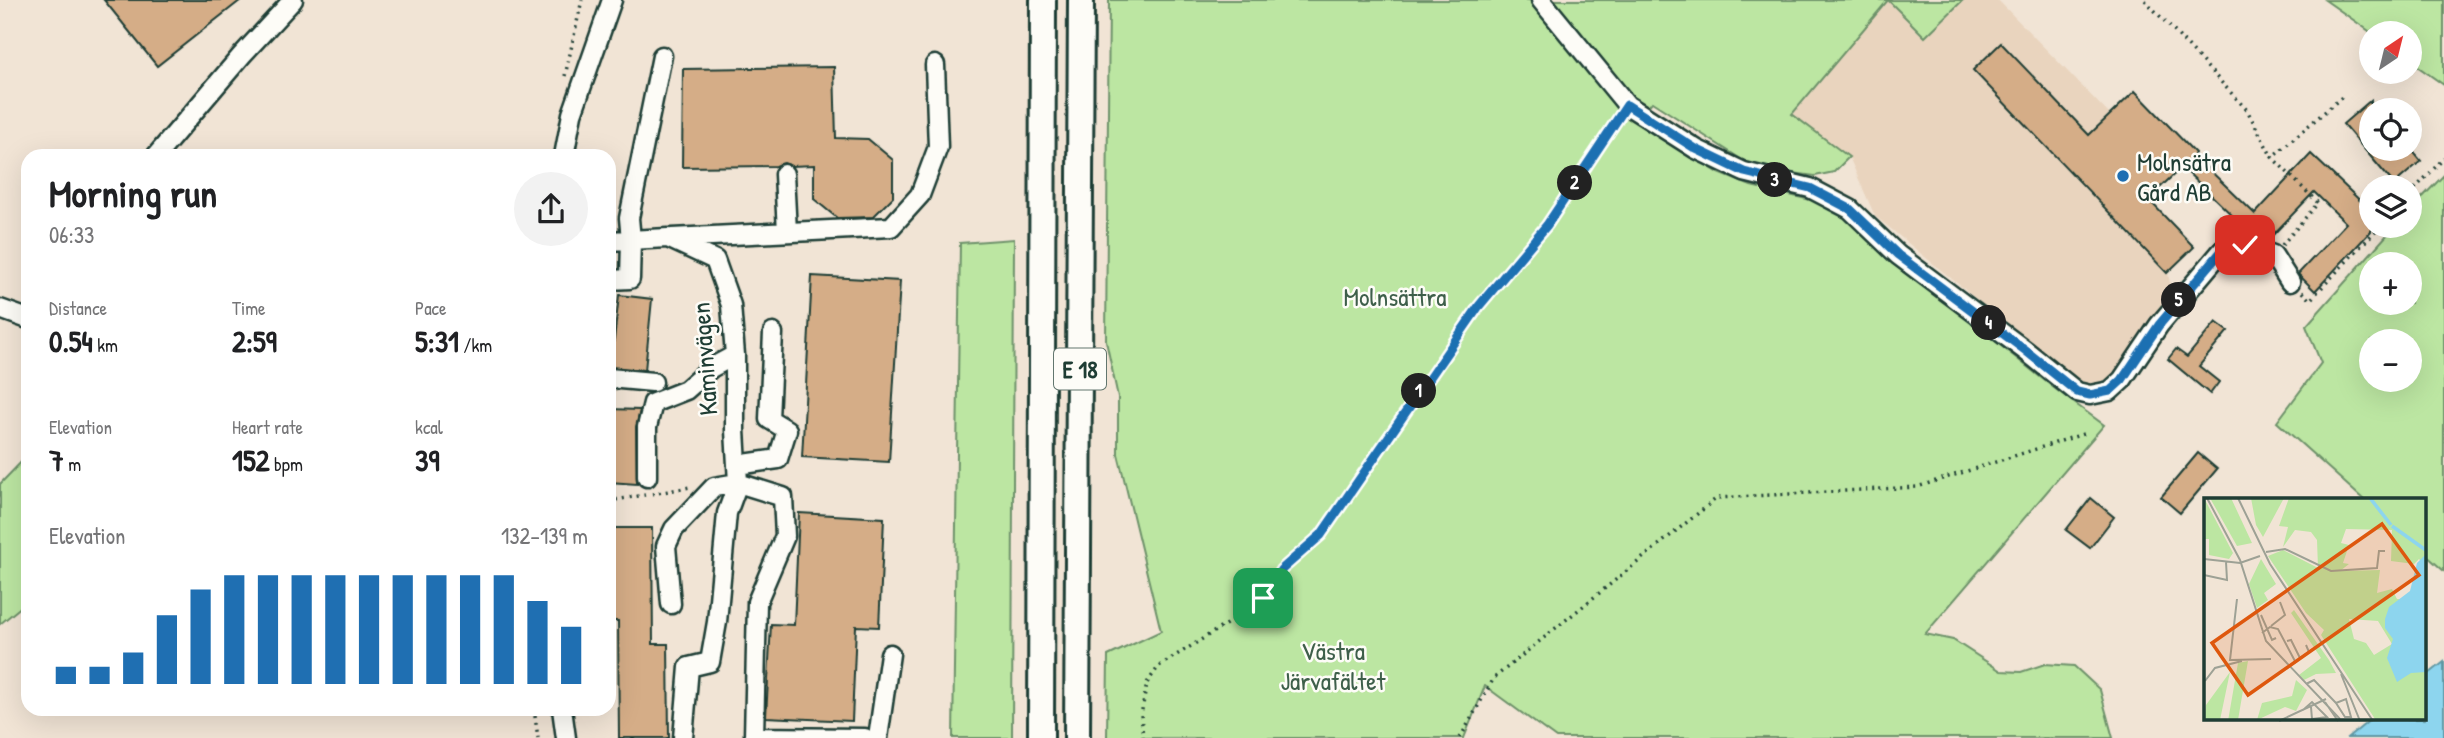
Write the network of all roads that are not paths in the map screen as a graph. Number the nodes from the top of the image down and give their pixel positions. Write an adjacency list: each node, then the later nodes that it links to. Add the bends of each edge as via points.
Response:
1 (293, 0): 8 (street)
2 (612, 0): 9 (street, via 572,114)
3 (1043, 0): 33 (highway, E 18)
4 (1081, 0): 34 (highway, E 18)
5 (1541, 0): 16 (street, via 1627,105 1696,149 1744,172 1810,188 1850,209 1898,255 2077,392 2110,391 2122,380 2159,325 2226,246 2245,245 2273,255)
6 (662, 55): 13 (street, via 629,218)
7 (935, 65): 11 (street, via 938,147 920,195 891,228)
8 (162, 149)
9 (565, 149)
10 (784, 174): 11 (street)
11 (787, 232): 12 (street)
12 (668, 238): 13 (street, Kaminvägen); 20 (street, Kaminvägen, via 715,260 731,305)
13 (631, 240): 14 (street, Kaminvägen); 15 (street, via 630,279)
14 (616, 241)
15 (616, 280)
16 (2290, 282)
17 (0, 309): 18 (street)
18 (21, 316)
19 (773, 333): 23 (street, via 769,419 787,429 778,459)
20 (735, 355): 23 (street, Kaminvägen); 24 (street, via 686,390 653,403 647,427)
21 (616, 379): 22 (street)
22 (653, 382)
23 (737, 465): 25 (street, Kaminvägen)
24 (647, 477)
25 (738, 483): 26 (street, via 714,487 674,529 666,546); 30 (street, via 727,513 710,662 689,667); 31 (street, via 783,497 785,536 757,602 754,737)
26 (671, 604)
27 (890, 654): 32 (street)
28 (563, 716): 29 (street)
29 (566, 738)
30 (683, 738)
31 (865, 738)
32 (878, 738)
33 (1041, 738)
34 (1077, 738)

